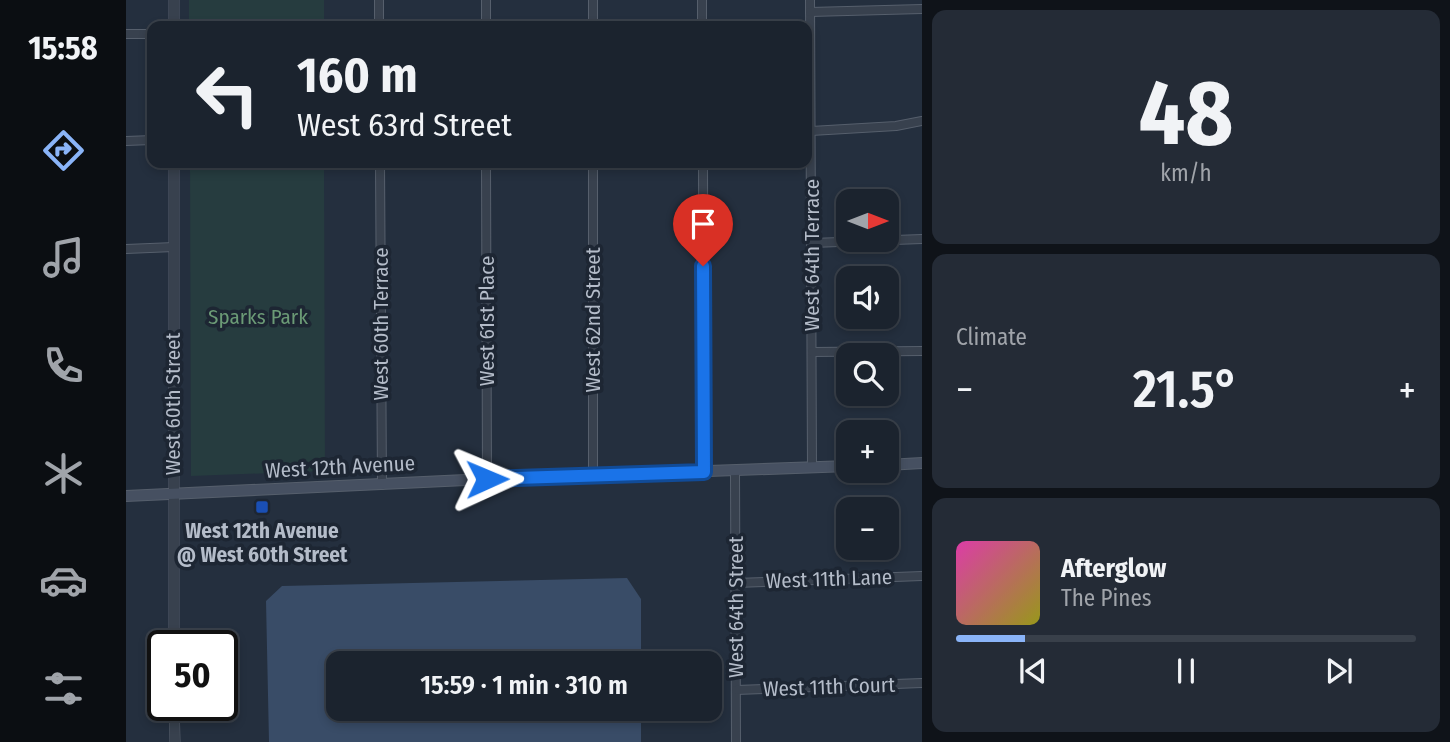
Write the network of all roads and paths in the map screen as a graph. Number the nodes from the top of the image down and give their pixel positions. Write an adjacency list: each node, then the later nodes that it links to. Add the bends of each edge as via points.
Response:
1 (174, 0): 9 (street)
2 (379, 0): 10 (street)
3 (486, 0): 11 (street)
4 (593, 0): 12 (street)
5 (702, 0): 13 (street)
6 (810, 0): 8 (street, West 64th Terrace)
7 (922, 9): 8 (street)
8 (810, 12): 14 (street, West 64th Terrace)
9 (174, 21)
10 (379, 21)
11 (486, 21)
12 (593, 21)
13 (702, 21)
14 (810, 21)
15 (126, 34): 16 (street)
16 (147, 34)
17 (922, 121): 18 (street)
18 (812, 131)
19 (147, 140): 20 (street)
20 (126, 141)
21 (174, 168): 29 (street, West 60th Street)
22 (380, 168): 41 (street, West 60th Terrace)
23 (486, 168): 40 (street, West 61st Place)
24 (593, 168): 39 (street, West 62nd Street)
25 (703, 168): 38 (street)
26 (811, 168): 28 (street, West 64th Terrace)
27 (922, 239): 28 (street)
28 (811, 243): 32 (street, West 64th Terrace)
29 (174, 247): 30 (street); 42 (street, West 60th Street)
30 (126, 249)
31 (922, 351): 32 (street)
32 (812, 352): 36 (street, West 64th Terrace)
33 (922, 463): 34 (main road)
34 (899, 464)
35 (836, 467): 36 (main road, West 12th Avenue)
36 (812, 468): 37 (main road, West 12th Avenue)
37 (735, 471): 38 (main road, West 12th Avenue); 45 (street, West 64th Street)
38 (704, 472): 39 (main road, West 12th Avenue)
39 (593, 477): 40 (main road, West 12th Avenue)
40 (487, 479): 41 (main road, West 12th Avenue)
41 (382, 485): 42 (main road, West 12th Avenue)
42 (173, 494): 43 (main road, West 12th Avenue); 46 (street, West 60th Street)
43 (126, 496)
44 (922, 576): 45 (street, West 11th Lane)
45 (736, 583): 48 (street, West 64th Street)
46 (174, 630)
47 (922, 683): 48 (street, West 11th Court)
48 (736, 690): 51 (street, West 64th Street)
49 (174, 721): 50 (street)
50 (175, 742)
51 (736, 742)

